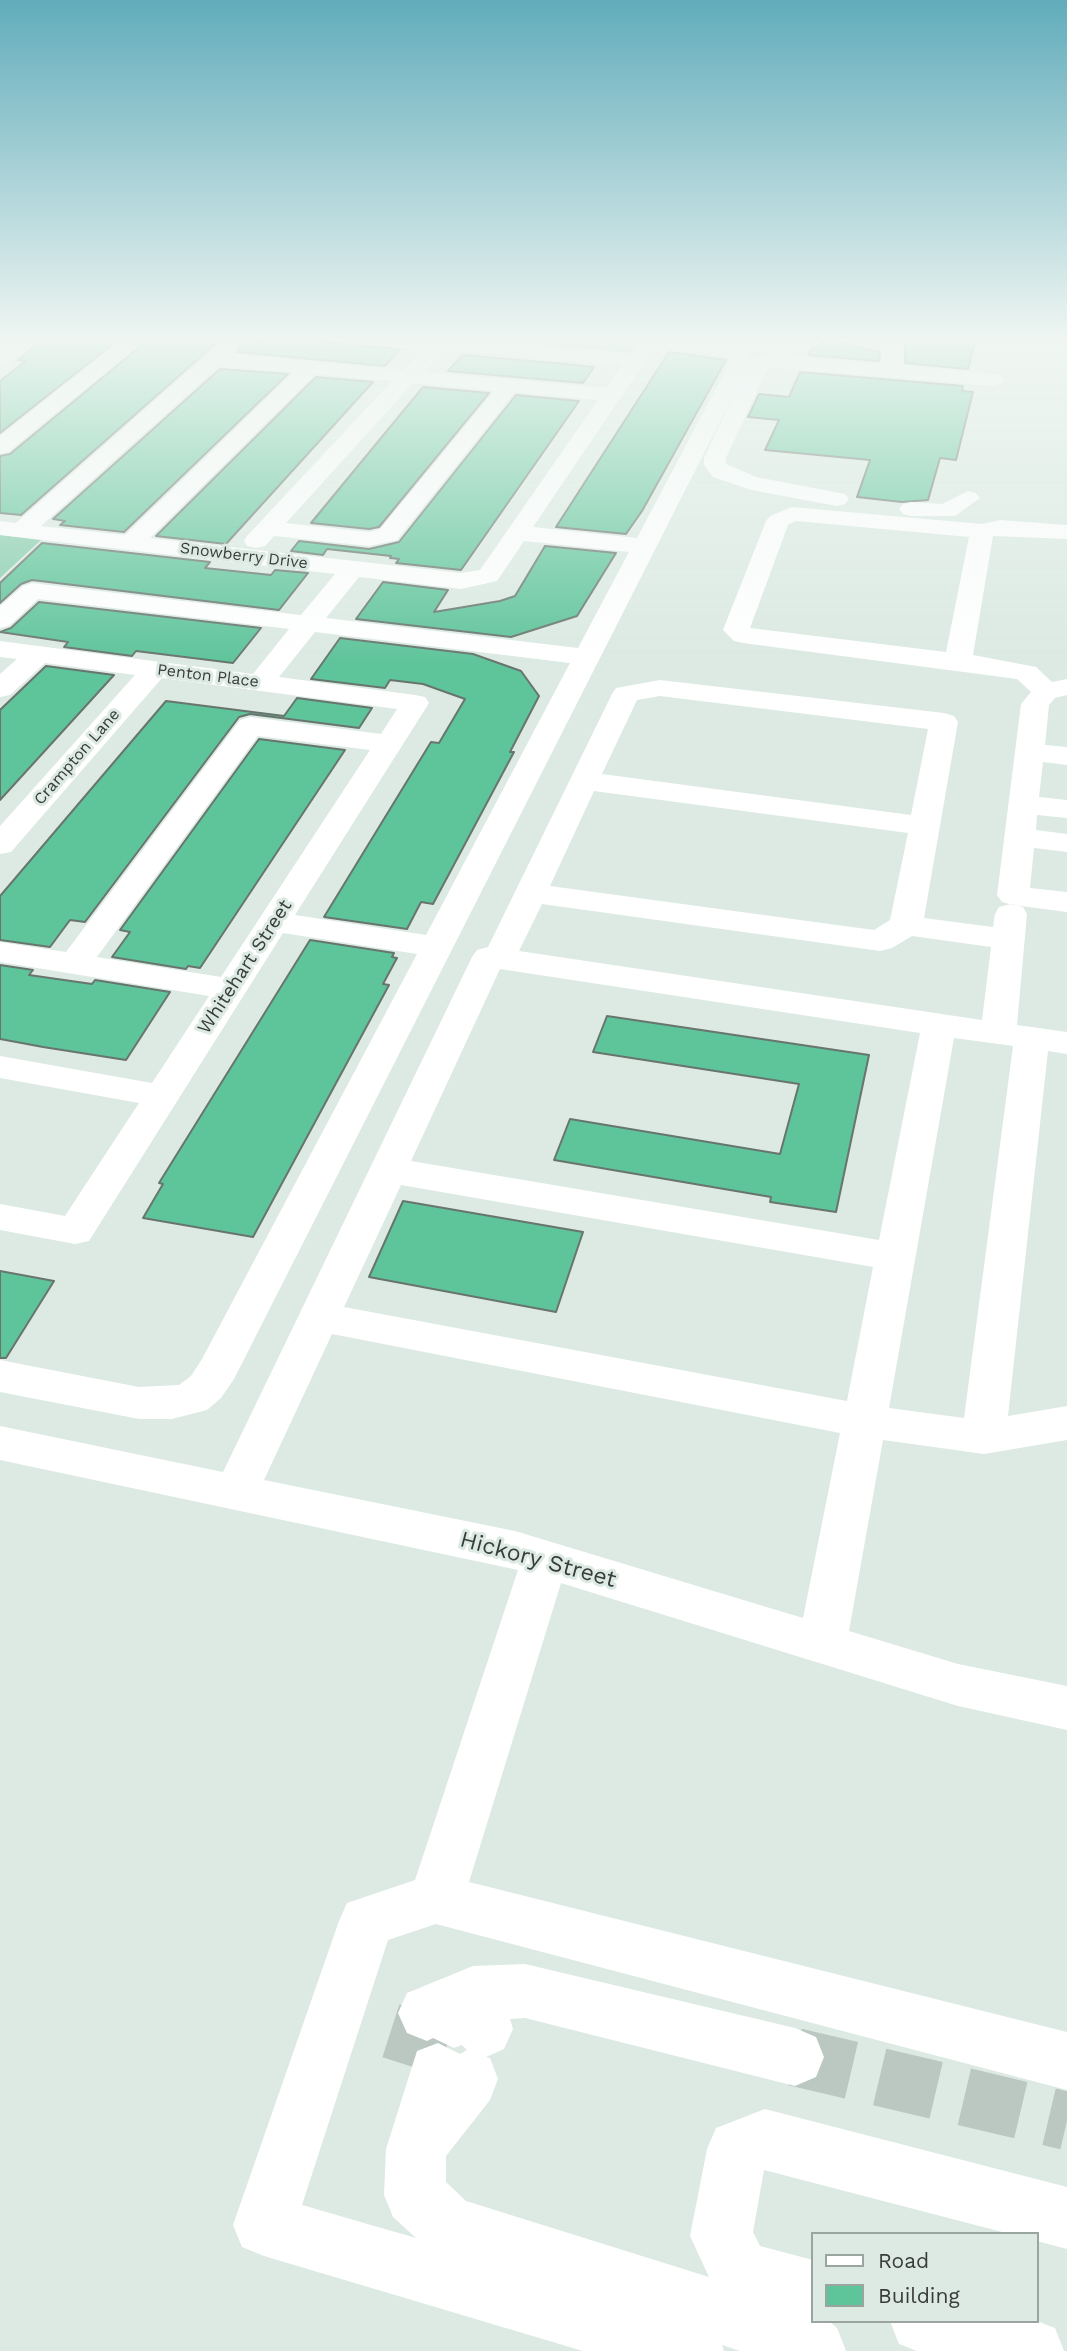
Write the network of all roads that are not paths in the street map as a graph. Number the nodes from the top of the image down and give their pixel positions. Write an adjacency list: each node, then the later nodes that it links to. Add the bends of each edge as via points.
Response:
1 (110, 446): 10 (street)
2 (231, 446): 14 (street)
3 (344, 446): 9 (street)
4 (461, 446): 9 (street, via 388,535 369,539)
5 (578, 446): 13 (street)
6 (697, 446): 15 (street)
7 (721, 446): 8 (street, via 715,465 721,472 751,483 906,509 947,511)
8 (968, 499)
9 (268, 528): 16 (street)
10 (10, 529): 14 (street, Snowberry Drive)
11 (982, 531): 12 (street, via 1000,527); 23 (street); 23 (street, via 811,514 783,517 736,630 755,638)
12 (1067, 532)
13 (518, 533): 15 (street); 17 (street, Snowberry Drive, via 488,576 461,582)
14 (131, 543): 16 (street, Snowberry Drive)
15 (645, 546): 22 (street)
16 (242, 556): 17 (street, Snowberry Drive)
17 (352, 569): 19 (street)
18 (0, 620): 19 (street, via 32,591)
19 (308, 624): 22 (street); 25 (street)
20 (0, 649): 21 (street, Penton Place)
21 (39, 654): 24 (street, Penton Place); 26 (street)
22 (587, 657): 45 (street)
23 (958, 661): 27 (street, via 1026,673)
24 (155, 669): 25 (street, Penton Place); 38 (street, Crampton Lane)
25 (260, 683): 28 (street, Penton Place)
26 (0, 689)
27 (1056, 689): 30 (street, via 1035,704)
28 (415, 703): 29 (street, Whitehart Street)
29 (389, 744): 42 (street, Whitehart Street); 48 (street, via 250,726)
30 (1030, 752): 31 (street); 33 (street)
31 (1067, 756)
32 (585, 781): 35 (street); 35 (street, via 625,694 660,688 944,722); 39 (street)
33 (1024, 804): 34 (street); 36 (street)
34 (1067, 809)
35 (926, 826): 43 (street)
36 (1020, 837): 37 (street); 40 (street)
37 (1067, 843)
38 (0, 845)
39 (533, 893): 43 (street, via 880,941); 47 (street)
40 (1013, 895): 41 (street); 44 (street)
41 (1067, 902)
42 (274, 922): 45 (street); 49 (street, Whitehart Street)
43 (906, 925): 44 (street)
44 (1008, 939): 51 (street)
45 (437, 947): 58 (street, via 206,1387 191,1399 139,1403)
46 (0, 952): 48 (street)
47 (499, 959): 50 (street); 54 (street, via 489,957)
48 (75, 964): 49 (street)
49 (231, 989): 53 (street, Whitehart Street)
50 (939, 1026): 51 (street); 56 (street)
51 (1032, 1038): 61 (street)
52 (0, 1067): 53 (street)
53 (162, 1096): 55 (street, Whitehart Street, via 75,1231)
54 (388, 1170): 56 (street); 57 (street)
55 (0, 1217)
56 (896, 1256): 59 (street)
57 (319, 1317): 59 (street); 63 (street)
58 (0, 1376)
59 (866, 1420): 61 (street); 65 (street)
60 (1067, 1423): 61 (street)
61 (984, 1437)
62 (0, 1443): 63 (street, Hickory Street)
63 (236, 1492): 64 (street, Hickory Street)
64 (545, 1558): 65 (street, Hickory Street); 67 (street)
65 (822, 1642): 66 (street, Hickory Street, via 958,1685)
66 (1067, 1708)
67 (436, 1899): 69 (street); 73 (street, via 366,1921 264,2225)
68 (795, 2057): 74 (street, via 525,1991 451,2039 416,2149 415,2195 448,2227 800,2338)
69 (1067, 2061)
70 (1067, 2218): 71 (street, via 765,2139 737,2149 721,2236 740,2272)
71 (811, 2291)
72 (929, 2323): 75 (street)
73 (692, 2351)
74 (814, 2351)
75 (1032, 2351)

